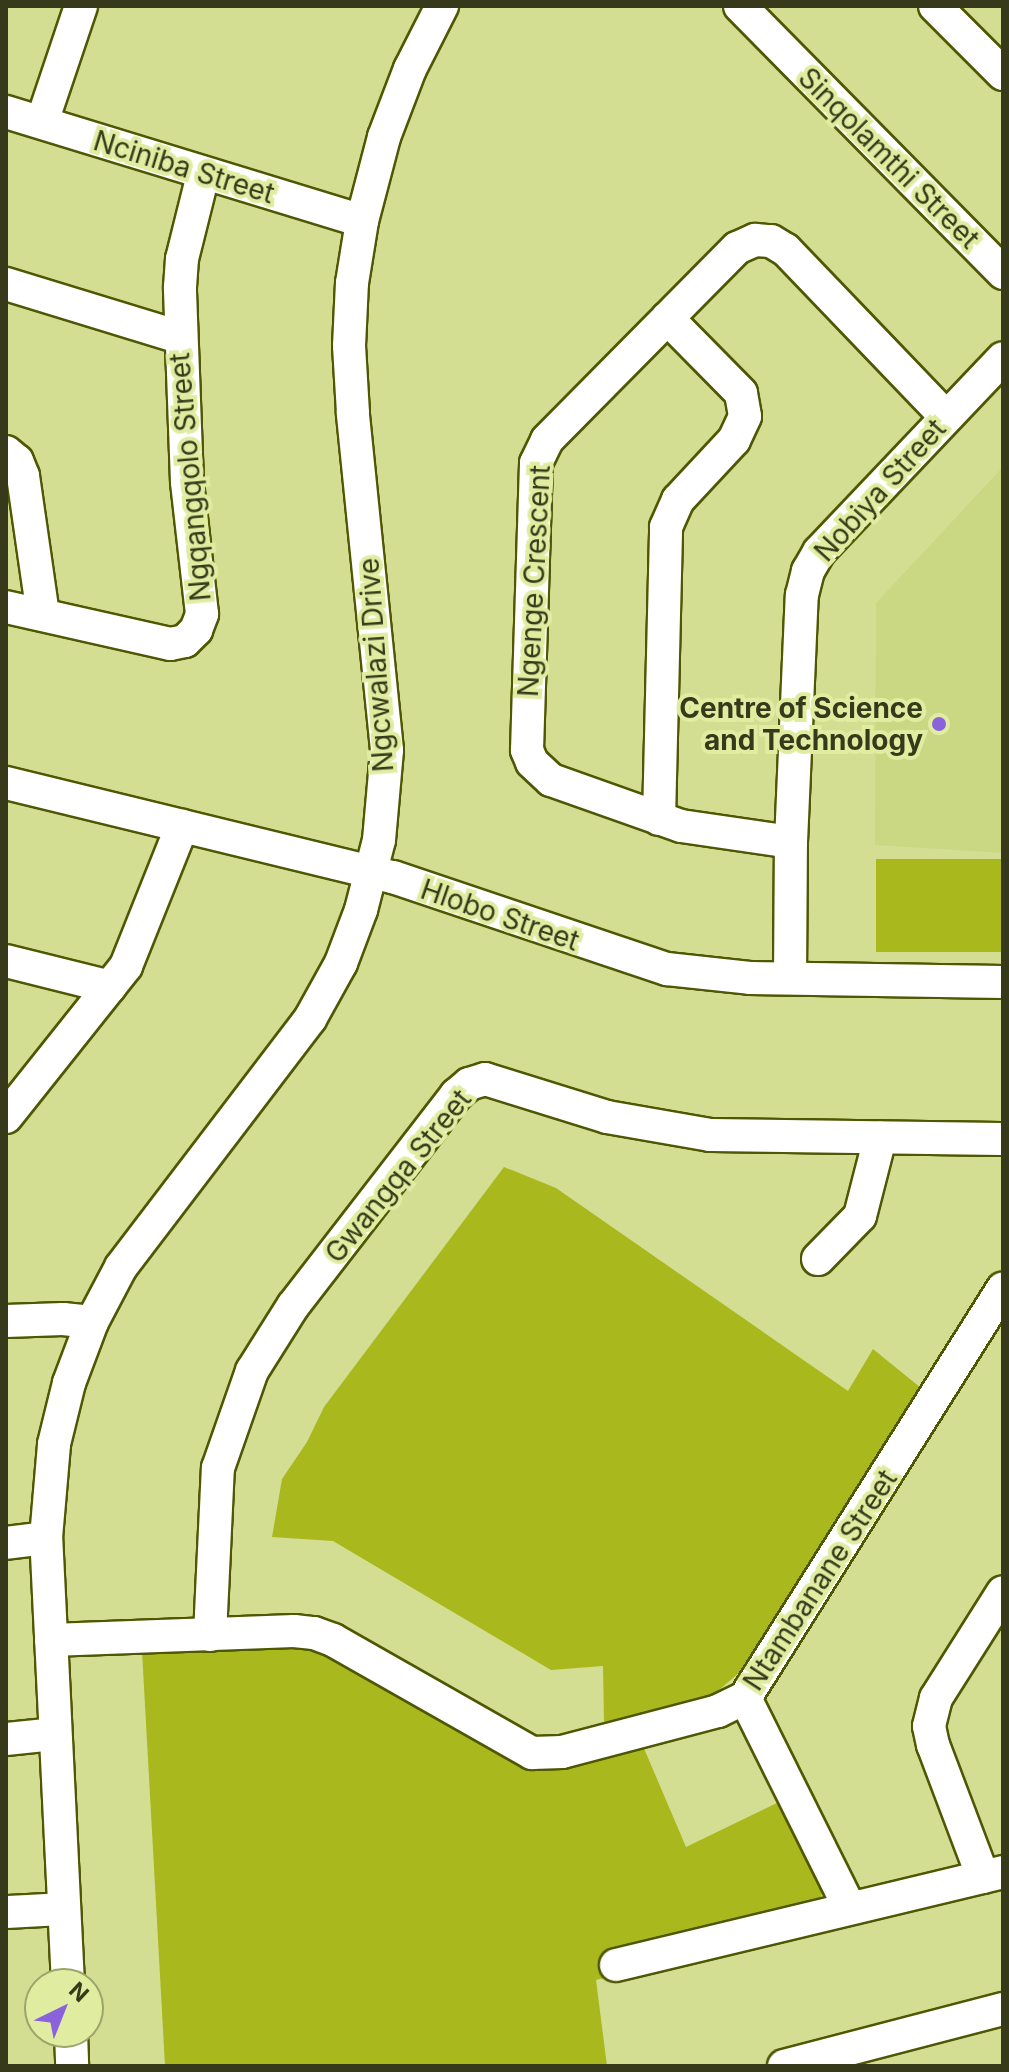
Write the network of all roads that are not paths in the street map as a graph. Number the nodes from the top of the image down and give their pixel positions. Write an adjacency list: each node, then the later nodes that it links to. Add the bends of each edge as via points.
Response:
1 (81, 6): 7 (street)
2 (442, 6): 9 (street, Ngcwalazi Drive, via 395,105)
3 (740, 6): 10 (street, Sinqolamthi Street, via 767,52)
4 (935, 6): 5 (street)
5 (1003, 74)
6 (6, 112): 7 (street, Nciniba Street)
7 (42, 122): 8 (street, Nciniba Street)
8 (203, 175): 9 (street, Nciniba Street); 13 (street, Ngqangqolo Street, via 180,272)
9 (362, 221): 23 (street, Ngcwalazi Drive, via 349,346 387,750)
10 (1003, 273)
11 (6, 284): 13 (street)
12 (667, 318): 15 (street, Ngenge Crescent, via 737,248 755,240 771,241 786,250); 20 (street, via 741,393 745,416 734,440 673,507 665,532); 20 (street, Ngenge Crescent, via 547,440 536,463 527,750 537,769 551,780)
13 (179, 337): 18 (street, Ngqangqolo Street, via 187,482 202,614 196,630 185,641 170,644)
14 (1003, 358): 15 (street, Nobiya Street)
15 (946, 417): 22 (street, Nobiya Street, via 819,552 808,571 802,595)
16 (6, 452): 18 (street, via 23,476)
17 (6, 607): 18 (street, Ngqangqolo Street)
18 (43, 615)
19 (6, 783): 21 (street, Hlobo Street)
20 (659, 819): 22 (street, Ngenge Crescent)
21 (182, 826): 23 (street, Hlobo Street); 27 (street, via 131,957)
22 (791, 842): 25 (street, Nobiya Street)
23 (372, 871): 25 (street, Hlobo Street, via 667,969); 34 (street, Ngcwalazi Drive, via 353,934 310,1019 135,1245)
24 (6, 961): 27 (street)
25 (790, 978): 26 (street, Hlobo Street)
26 (1003, 982)
27 (110, 987): 28 (street)
28 (6, 1117)
29 (880, 1138): 30 (street, Gwangqa Street); 31 (street, via 860,1216); 38 (street, Gwangqa Street, via 710,1135 607,1117 485,1079 469,1084 293,1306 252,1371 218,1468)
30 (1003, 1139)
31 (818, 1259)
32 (1003, 1288): 40 (street, Ntambanane Street)
33 (6, 1321): 34 (street)
34 (92, 1322): 35 (street, Ngcwalazi Drive, via 54,1444)
35 (46, 1538): 36 (street); 39 (street, Ngcwalazi Drive)
36 (6, 1543)
37 (1003, 1592): 43 (street, via 936,1698 929,1726)
38 (210, 1635): 39 (street, Ntambanane Street); 40 (street, Ntambanane Street, via 294,1631 323,1636 532,1753 562,1752 654,1730)
39 (51, 1640): 41 (street, Ngcwalazi Drive)
40 (745, 1698): 44 (street)
41 (55, 1734): 42 (street); 45 (street, Ngcwalazi Drive)
42 (6, 1739)
43 (993, 1874): 44 (street)
44 (849, 1907): 47 (street)
45 (64, 1909): 46 (street); 48 (street, Ngcwalazi Drive)
46 (6, 1912)
47 (616, 1965)
48 (67, 1968)
49 (1003, 2009): 50 (street)
50 (784, 2066)

